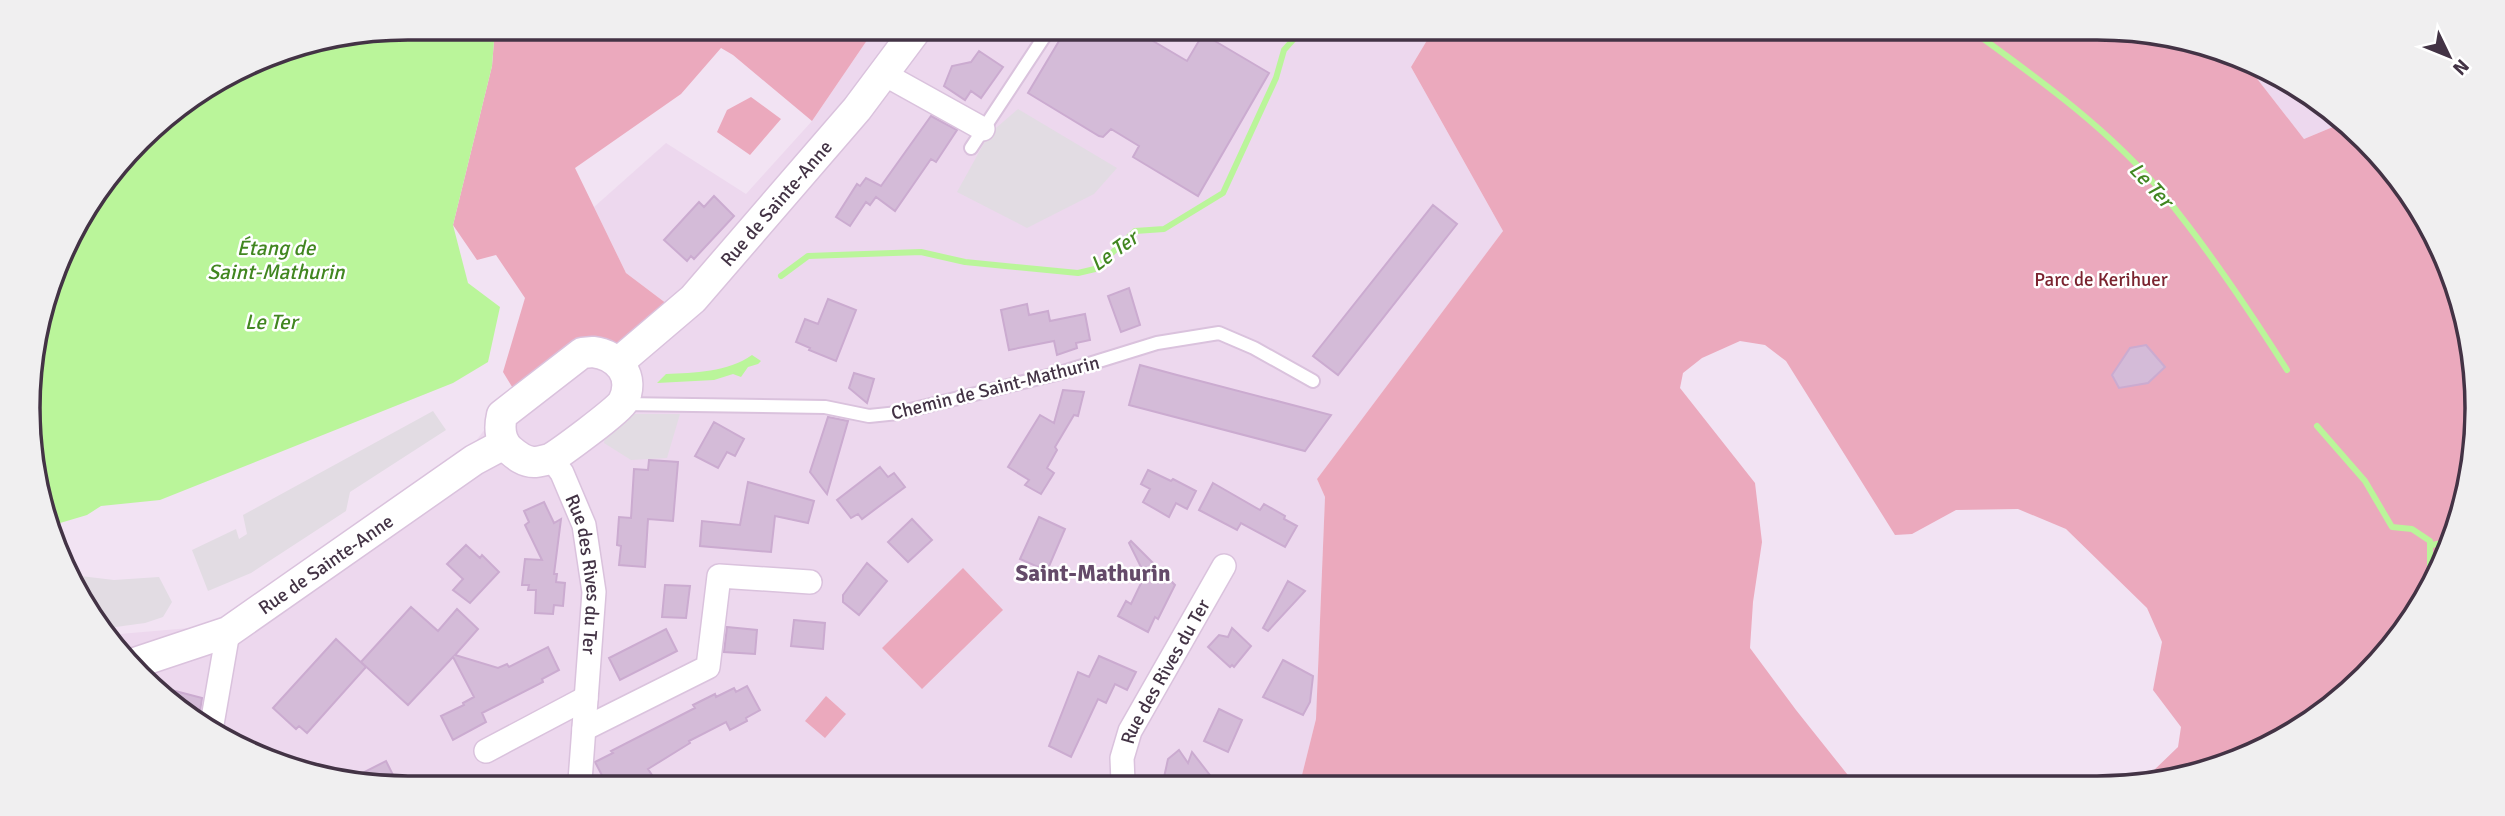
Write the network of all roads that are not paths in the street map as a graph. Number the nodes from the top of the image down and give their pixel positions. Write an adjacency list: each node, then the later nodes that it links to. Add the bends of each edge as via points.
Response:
1 (909, 40): 3 (street, Rue de Sainte-Anne)
2 (1042, 40): 4 (lane)
3 (884, 74): 4 (street); 5 (street, Rue de Sainte-Anne, via 693,299)
4 (977, 139)
5 (619, 362): 7 (street, via 627,382); 8 (street, via 605,353 582,353 549,376 502,415)
6 (1313, 381): 7 (lane, Chemin de Saint-Mathurin, via 1219,333 1157,343 1060,373 898,413 869,416 825,407)
7 (622, 404): 9 (street)
8 (504, 444): 9 (street, via 523,460 535,463); 12 (street, Rue de Sainte-Anne, via 474,460)
9 (551, 458): 14 (street, Rue des Rives du Ter, via 584,525 594,592)
10 (1224, 566): 19 (street, Rue des Rives du Ter, via 1130,731 1122,758)
11 (810, 582): 16 (street, via 719,576 708,667)
12 (228, 632): 13 (street, Rue de Sainte-Anne); 15 (street)
13 (142, 661)
14 (586, 698): 16 (street, Rue des Rives du Ter); 17 (street)
15 (213, 719)
16 (584, 729): 18 (street, Rue des Rives du Ter)
17 (485, 751)
18 (580, 776)
19 (1123, 776)

